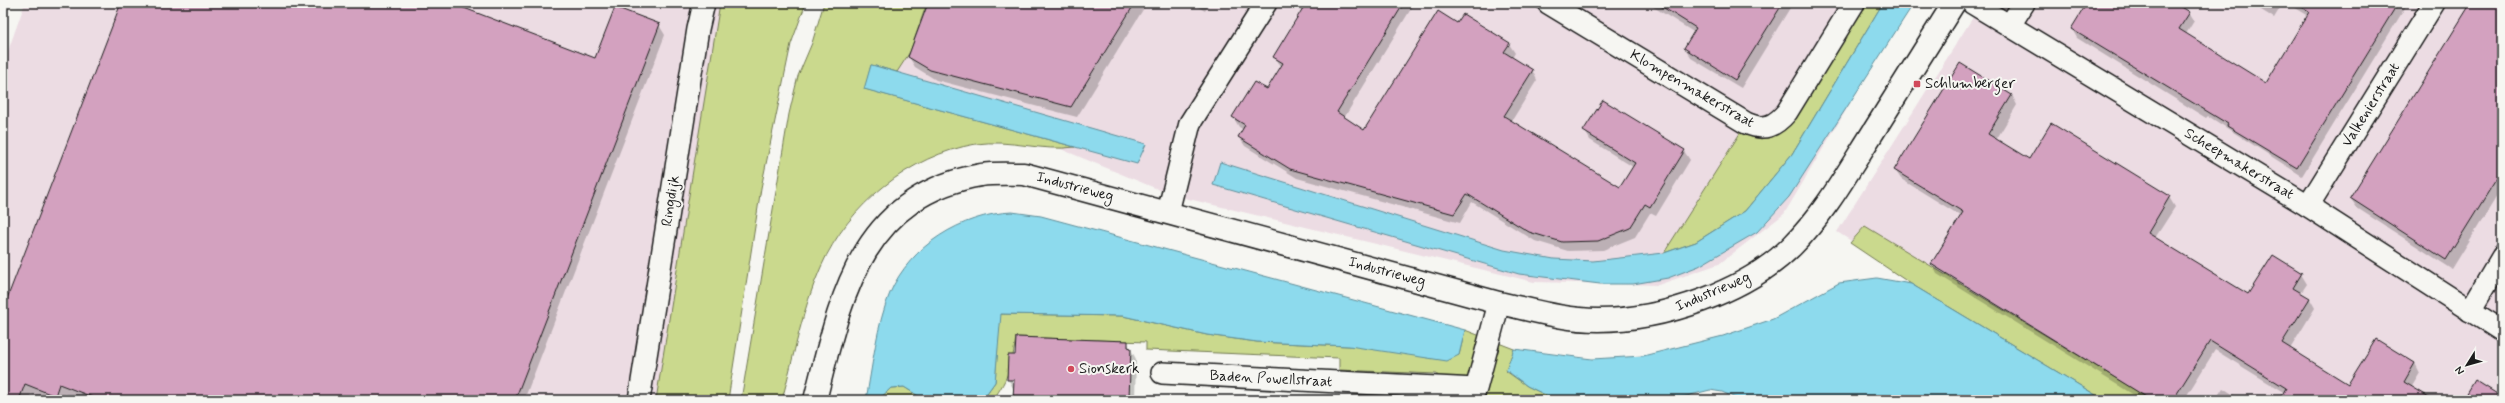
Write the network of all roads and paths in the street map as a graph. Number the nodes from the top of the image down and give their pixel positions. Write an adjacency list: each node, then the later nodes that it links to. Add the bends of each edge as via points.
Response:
1 (704, 3): 18 (street, Ringdijk)
2 (1266, 3): 11 (street, via 1190,123)
3 (1548, 3): 4 (street, Klompenmakerstraat, via 1746,123 1758,128 1768,128 1787,112)
4 (1854, 3)
5 (1954, 3): 13 (street, Industrieweg, via 1836,192 1792,247 1753,276 1678,308 1640,318 1565,318)
6 (1972, 3): 9 (street, Scheepmakerstraat)
7 (2024, 3): 9 (street)
8 (2434, 3): 10 (street, Valkenierstraat)
9 (2010, 25): 10 (street, Scheepmakerstraat)
10 (2308, 206): 14 (street, Scheepmakerstraat)
11 (1168, 212): 13 (street, Industrieweg); 19 (street, Industrieweg, via 1024,174 982,175 944,184 916,199 887,221 858,262 836,318)
12 (2502, 257): 14 (street)
13 (1499, 303): 17 (street, Baden Powellstraat)
14 (2470, 311): 15 (street, Scheepmakerstraat)
15 (2502, 331)
16 (1162, 373): 17 (street, Baden Powellstraat)
17 (1477, 394)
18 (639, 400)
19 (815, 400)

